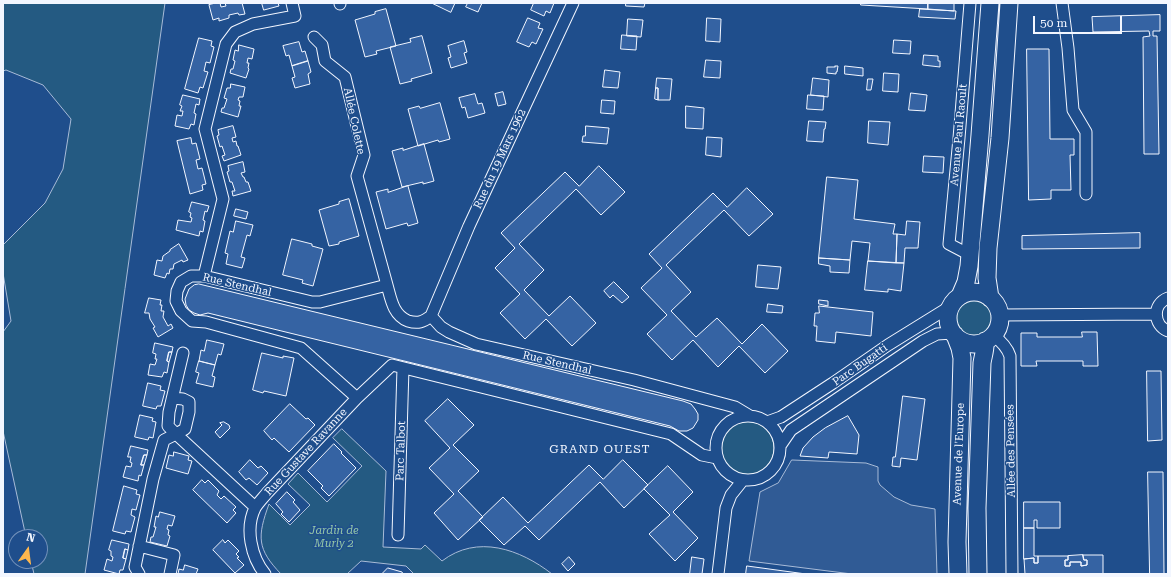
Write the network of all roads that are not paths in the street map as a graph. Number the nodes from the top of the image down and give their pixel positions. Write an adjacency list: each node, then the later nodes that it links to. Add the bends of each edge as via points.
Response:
1 (292, 3): 10 (street, via 295,16 253,24 235,32 226,44 205,130 222,199)
2 (573, 3): 17 (street, Rue du 19 Mars 1962, via 469,226)
3 (970, 3): 9 (street, Avenue Paul Raoult, via 949,244)
4 (990, 3): 9 (main road)
5 (1009, 3): 12 (main road, via 1000,138 988,248 987,278)
6 (1062, 3): 8 (street, via 1073,110 1086,132)
7 (314, 37): 11 (street, Allée Colette, via 322,45 326,61 345,77 364,155 357,176)
8 (1086, 194)
9 (970, 255): 14 (main road, via 966,282)
10 (204, 276): 11 (street, Rue Stendhal, via 312,302); 24 (street, Rue Stendhal, via 191,276 181,282 176,291 176,301 181,311 192,321 206,322 301,348)
11 (387, 285): 17 (street, via 394,308 402,318 417,323 424,322)
12 (990, 298): 14 (main road, via 979,292 972,292); 16 (main road)
13 (1168, 298): 15 (street, via 1160,304)
14 (955, 301): 19 (main road, via 949,311 949,322); 26 (street, Parc Bugatti, via 833,383 780,417)
15 (1156, 314): 16 (street); 18 (street, via 1160,325)
16 (1000, 315): 20 (main road, via 999,324)
17 (431, 316): 25 (street, Rue Stendhal, via 449,332 476,344 634,380 735,407)
18 (1168, 331)
19 (954, 334): 20 (main road, via 960,340 972,343); 28 (street, Parc Bugatti, via 935,335 909,350 791,430); 33 (main road, Avenue de l'Europe, via 962,358)
20 (989, 338): 41 (main road, Avenue de l'Europe, via 982,363 977,500); 42 (street, Allée des Pensées, via 1000,340 1010,356)
21 (183, 353): 23 (street)
22 (403, 368): 24 (street, via 392,365); 29 (street, via 671,434 702,455); 32 (street, Parc Talbot)
23 (173, 398): 27 (street, via 168,426); 27 (street, via 188,402 190,412 185,429)
24 (357, 398): 31 (street, Rue Gustave Ravanne)
25 (750, 416): 26 (street); 29 (street, via 730,421 722,428 716,448)
26 (767, 422): 28 (street, via 776,433)
27 (176, 434): 31 (street); 34 (street, via 164,440)
28 (780, 446): 30 (street, via 779,457 767,474 757,479)
29 (717, 458): 30 (street, via 727,473)
30 (744, 480): 38 (street, via 731,495 726,508)
31 (255, 507): 37 (street, via 250,539 256,560)
32 (398, 535)
33 (956, 542): 39 (main road, Avenue de l'Europe); 40 (main road, via 966,555)
34 (139, 546): 35 (street, via 135,566); 36 (street, via 174,555)
35 (139, 574)
36 (170, 574)
37 (265, 574)
38 (718, 574)
39 (958, 574)
40 (968, 574)
41 (978, 574)
42 (1012, 574)

